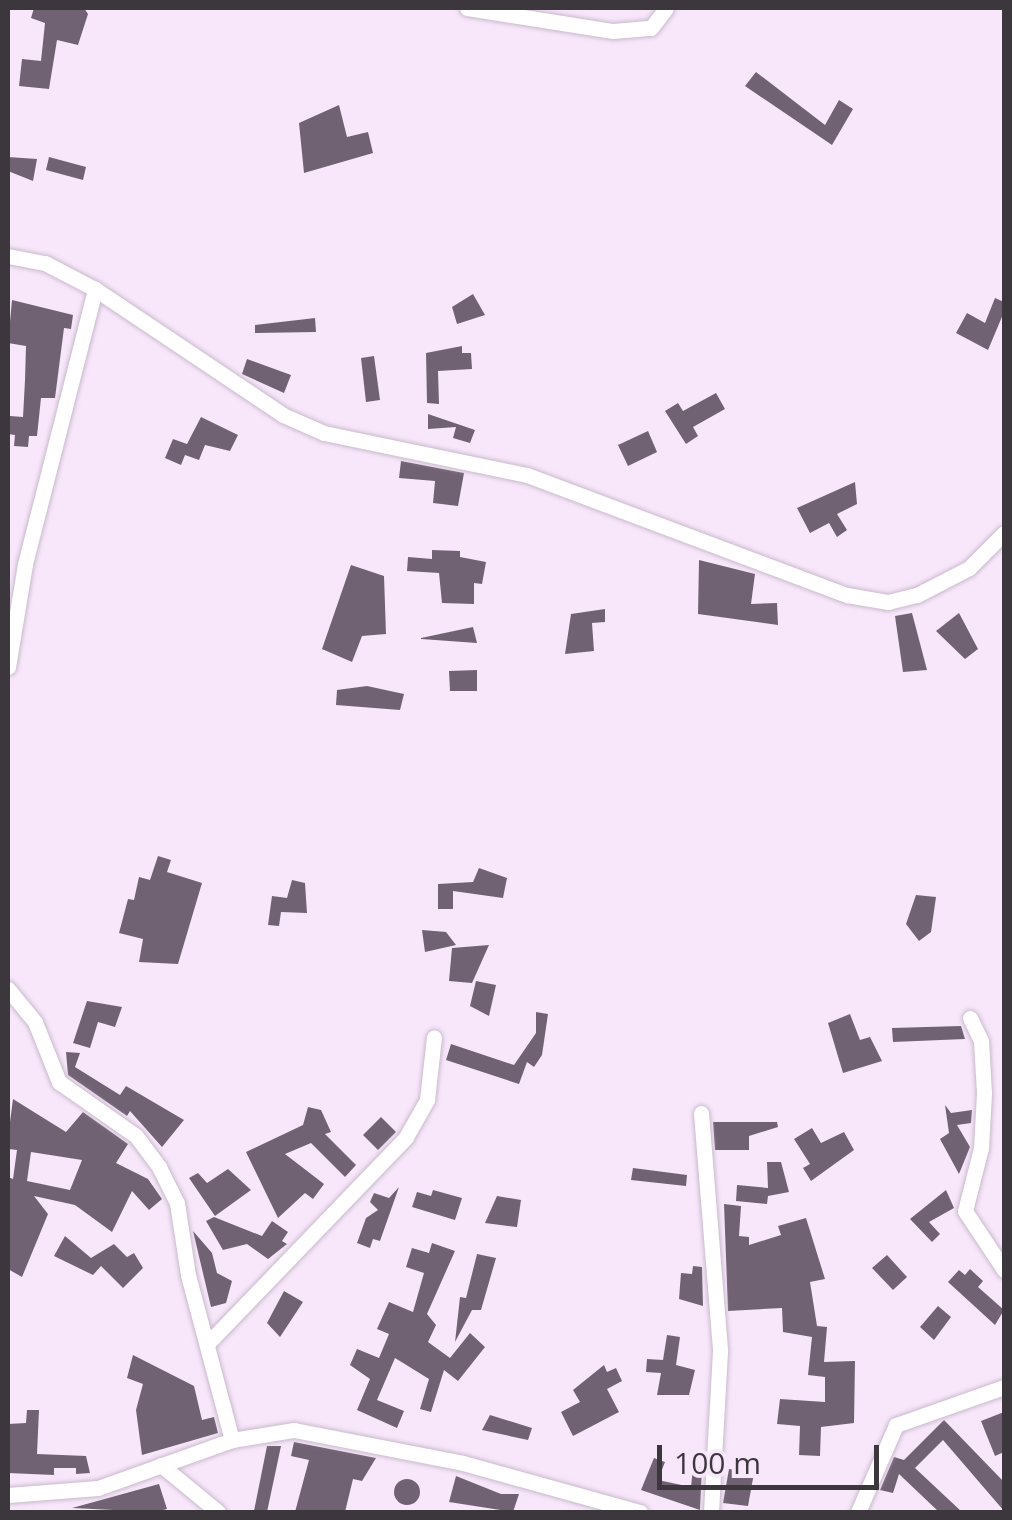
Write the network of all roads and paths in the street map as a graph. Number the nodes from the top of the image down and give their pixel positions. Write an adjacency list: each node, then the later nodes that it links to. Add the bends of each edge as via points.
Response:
1 (467, 8): 2 (street, via 613,31 651,28)
2 (666, 8)
3 (8, 256): 4 (street, via 45,264)
4 (96, 288): 5 (street, via 283,416 324,434 528,475 847,595 888,602 918,595 968,568); 6 (street, via 25,564)
5 (1004, 533)
6 (8, 668)
7 (8, 989): 12 (street, via 35,1022 58,1082 136,1136 160,1167 177,1203 188,1276)
8 (970, 1018): 11 (street, via 980,1041 984,1094 981,1148 966,1210)
9 (434, 1037): 12 (street, via 427,1100 406,1137)
10 (701, 1113): 19 (street, via 720,1351)
11 (1004, 1270)
12 (210, 1341): 14 (street)
13 (1004, 1387): 20 (street, via 896,1424)
14 (232, 1440): 15 (street); 18 (street, via 318,1433 463,1463)
15 (161, 1465): 16 (street, via 98,1488); 17 (street)
16 (8, 1495)
17 (218, 1512)
18 (640, 1512)
19 (711, 1512)
20 (858, 1512)

